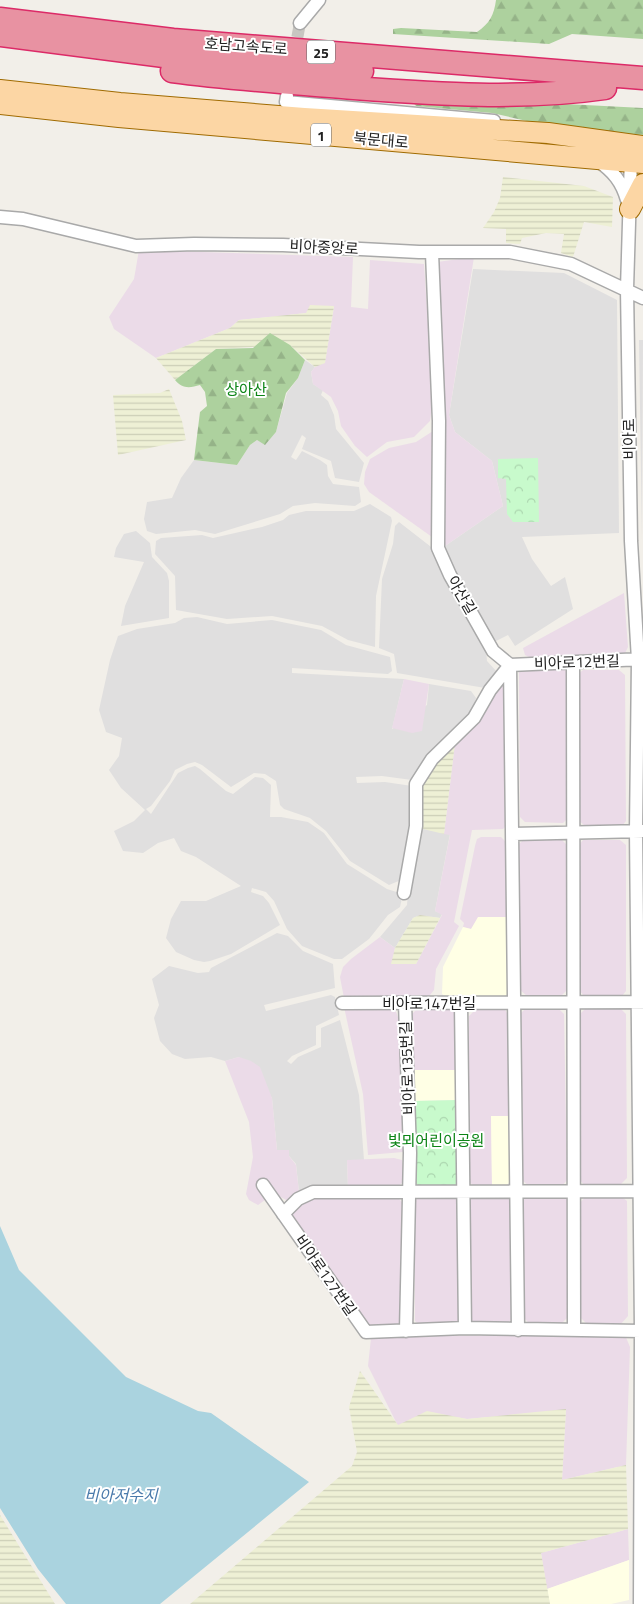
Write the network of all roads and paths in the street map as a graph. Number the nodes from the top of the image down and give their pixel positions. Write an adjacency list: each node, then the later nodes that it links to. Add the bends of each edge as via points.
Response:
1 (319, 0): 3 (street)
2 (0, 19): 5 (highway, 호남고속도로 / 25, via 173,40)
3 (300, 23)
4 (10, 36): 9 (highway, via 66,53 209,76 427,93 561,94 605,88)
5 (301, 50): 6 (highway, via 358,45); 7 (highway, 호남고속도로 / 25)
6 (643, 62)
7 (643, 78)
8 (0, 90): 12 (main road, 북문대로 / 1, via 294,117)
9 (643, 91)
10 (287, 96): 12 (street, via 286,102 490,120)
11 (0, 104): 14 (main road, 북문대로 / 1)
12 (548, 133): 13 (main road, 북문대로 / 1)
13 (637, 154): 14 (main road, 북문대로 / 1); 16 (street, 비아로)
14 (594, 159): 16 (street, via 607,167 621,183)
15 (643, 184): 16 (main road)
16 (630, 209): 19 (street, 비아로)
17 (0, 217): 18 (street, 비아중앙로, via 23,219 136,246 283,245)
18 (432, 253): 19 (street, 비아중앙로, via 481,251 541,256 571,264); 23 (street, 아산길, via 439,421 438,548 493,650)
19 (627, 289): 20 (street, 비아중앙로); 21 (street, 비아로, via 631,541)
20 (643, 298)
21 (640, 660): 22 (street, 비아로12번길); 24 (street, 비아로)
22 (573, 663): 23 (street, 비아로12번길); 25 (street)
23 (510, 665): 26 (street); 27 (street, via 474,718 432,759 416,784 416,826)
24 (640, 831): 25 (street); 30 (street, 비아로)
25 (573, 832): 26 (street); 28 (street)
26 (513, 834): 29 (street)
27 (404, 893)
28 (572, 1001): 29 (street, 비아로147번길); 30 (street, 비아로147번길); 36 (street)
29 (516, 1002): 33 (street, 비아로147번길); 35 (street)
30 (641, 1002): 37 (street, 비아로)
31 (342, 1003): 32 (street, 비아로147번길)
32 (404, 1003): 33 (street, 비아로147번길); 39 (street, 비아로135번길)
33 (461, 1003): 38 (street)
34 (263, 1185): 40 (street, 비아로127번길)
35 (518, 1191): 36 (street); 38 (street); 42 (street)
36 (572, 1191): 37 (street); 43 (street)
37 (641, 1191): 45 (street, 비아로)
38 (463, 1192): 39 (street); 41 (street)
39 (409, 1193): 40 (street, via 313,1192 298,1199); 44 (street)
40 (283, 1214): 44 (street, 비아로127번길, via 366,1332)
41 (466, 1328): 42 (street, 비아로127번길); 44 (street, 비아로127번길)
42 (518, 1330): 43 (street, 비아로127번길)
43 (574, 1330): 45 (street, 비아로127번길)
44 (406, 1331)
45 (641, 1331): 46 (street, 비아로)
46 (641, 1431): 47 (street, 비아로)
47 (640, 1604)

